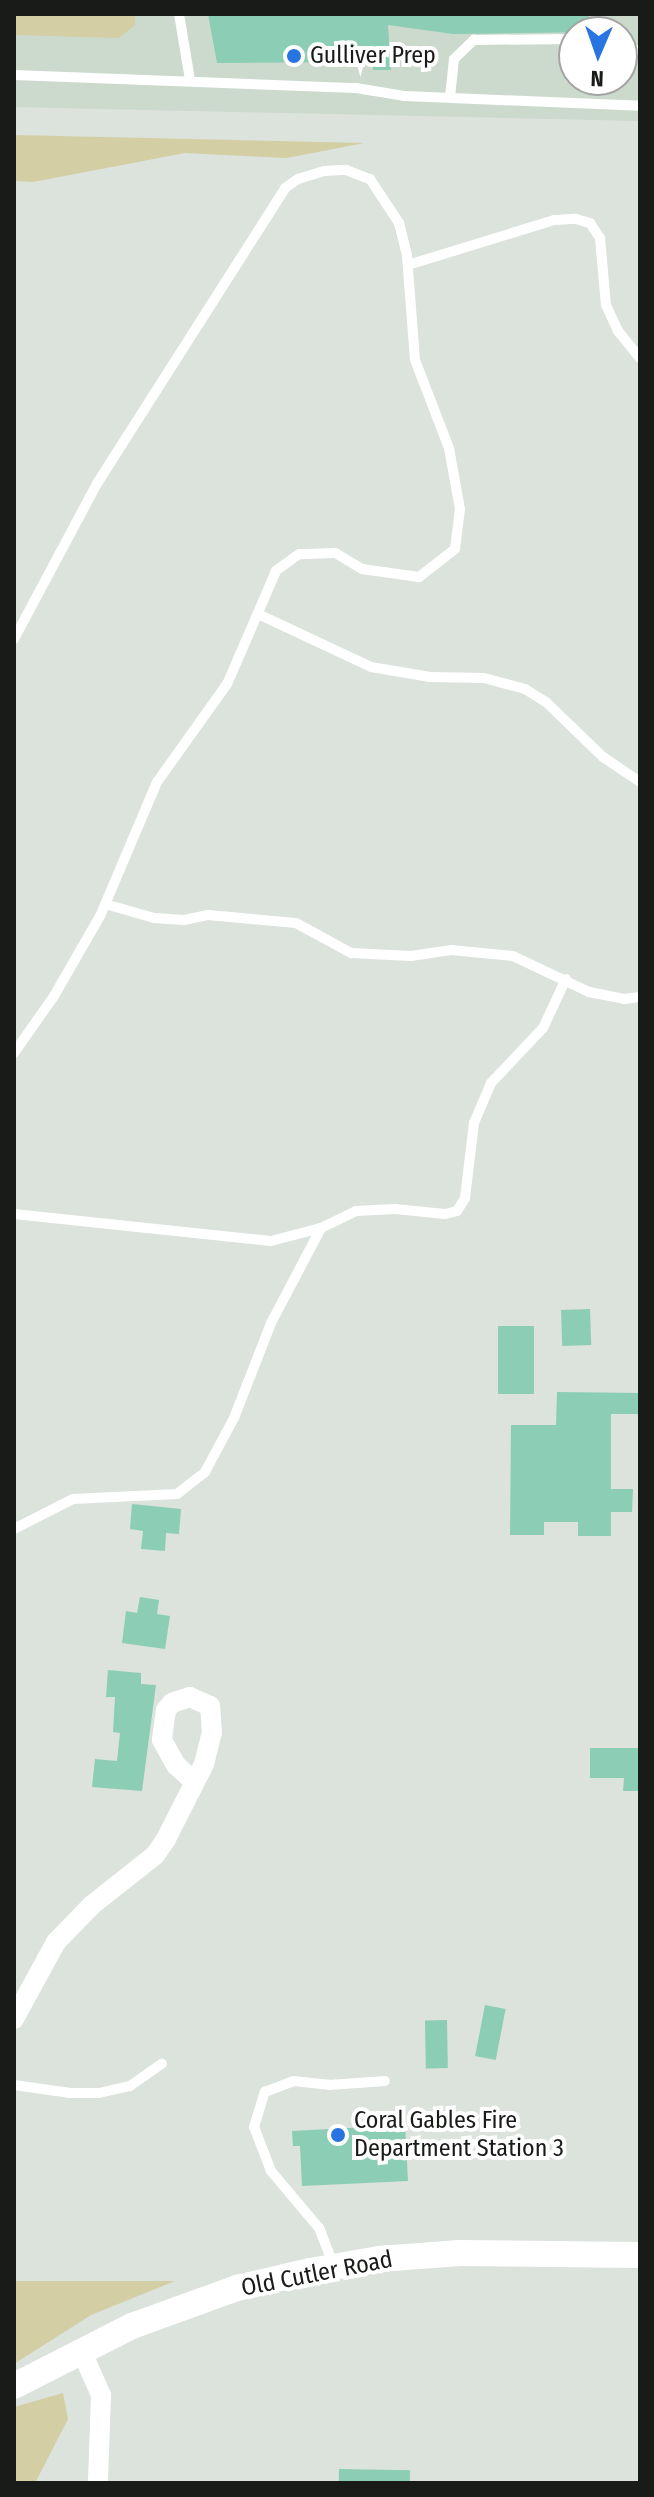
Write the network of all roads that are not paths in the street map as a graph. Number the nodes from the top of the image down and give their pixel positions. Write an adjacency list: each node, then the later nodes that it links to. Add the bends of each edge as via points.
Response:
1 (179, 14): 4 (lane)
2 (558, 39): 5 (lane, via 474,40 454,59)
3 (14, 75): 4 (lane)
4 (190, 80): 5 (lane)
5 (450, 97): 6 (lane)
6 (640, 106)
7 (408, 265): 8 (lane, via 554,220 590,223 600,238 606,305); 9 (lane, via 415,360 449,448 460,509 455,549 419,577 362,569 335,553 299,554 276,571); 10 (lane, via 399,223 365,175 324,171 285,188 98,482)
8 (640, 358)
9 (258, 614): 11 (lane, via 371,667 430,677 484,678 525,689); 12 (lane, via 227,684 157,782)
10 (14, 639)
11 (640, 782)
12 (105, 904): 13 (lane, via 154,918 208,915 296,923 351,953 411,956 451,950 513,956); 15 (lane, via 54,996)
13 (566, 979): 14 (lane, via 589,992); 17 (lane, via 543,1028 491,1083 474,1123 465,1198 457,1211 356,1211)
14 (640, 997)
15 (14, 1053)
16 (14, 1214): 17 (lane, via 271,1241)
17 (321, 1228): 18 (lane, via 271,1323 234,1418 205,1472 177,1494 73,1499)
18 (14, 1529)
19 (194, 1782): 20 (street, via 155,1855 92,1905 56,1942)
20 (14, 2019)
21 (162, 2064): 23 (lane, via 130,2086 99,2093)
22 (385, 2081): 25 (lane, via 293,2081 265,2092 254,2127 271,2171 319,2228)
23 (14, 2085)
24 (640, 2255): 25 (main road, Old Cutler Road, via 460,2253)
25 (334, 2266): 26 (main road, Old Cutler Road, via 188,2304)
26 (81, 2350): 27 (main road, Old Cutler Road); 28 (street, via 101,2395)
27 (15, 2383)
28 (98, 2483)

